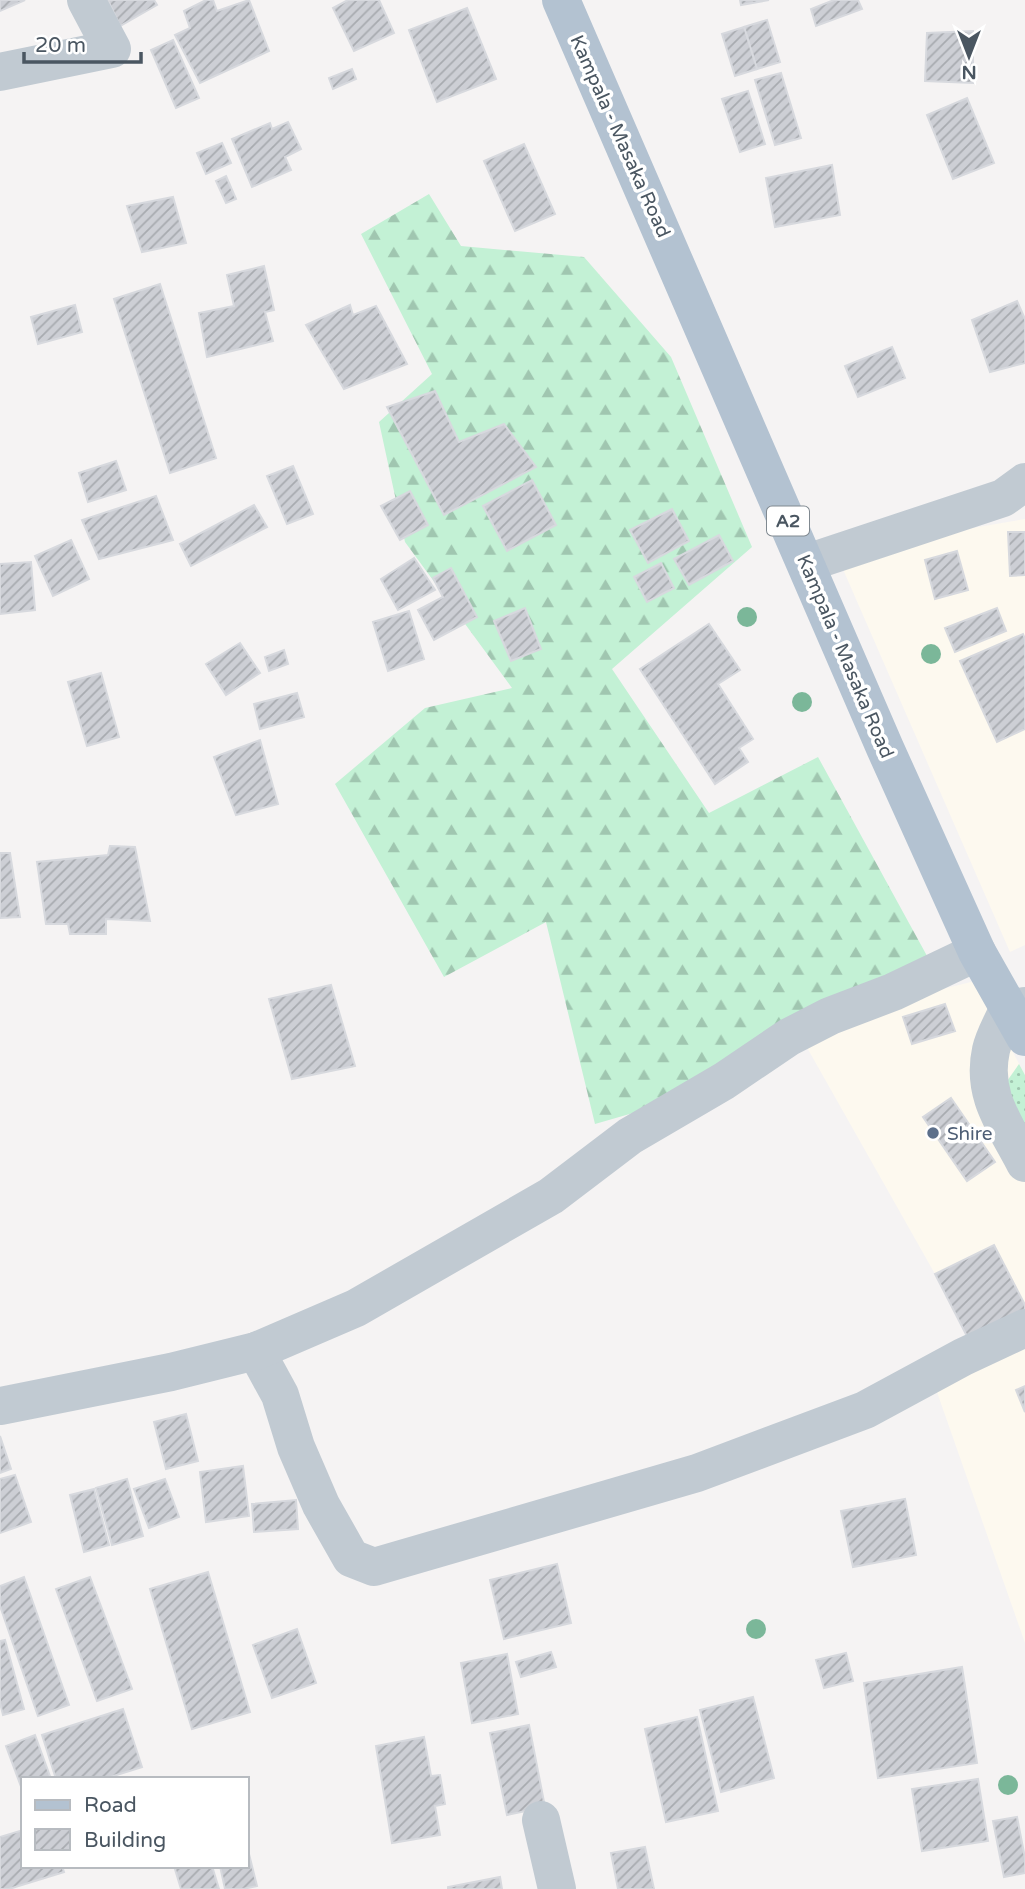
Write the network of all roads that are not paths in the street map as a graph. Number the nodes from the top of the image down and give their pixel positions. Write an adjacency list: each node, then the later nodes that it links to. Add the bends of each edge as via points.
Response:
1 (86, 0): 3 (street, via 112,49)
2 (561, 0): 7 (main road, Kampala - Masaka Road / A2)
3 (0, 72)
4 (1025, 482): 6 (street, via 1003,498)
5 (1025, 512): 6 (street)
6 (947, 518): 7 (street)
7 (807, 563): 8 (main road, Kampala - Masaka Road / A2)
8 (977, 952): 9 (main road, Kampala - Masaka Road / A2); 12 (street, via 789,1037 630,1136 551,1196 356,1308)
9 (1019, 1017): 10 (street, via 992,1048 988,1082 993,1103)
10 (1025, 1163)
11 (1025, 1328): 12 (street, via 865,1410 697,1473 374,1567 351,1558 321,1505 280,1395)
12 (256, 1351): 13 (street)
13 (0, 1406)
14 (541, 1820): 15 (street)
15 (556, 1889)

